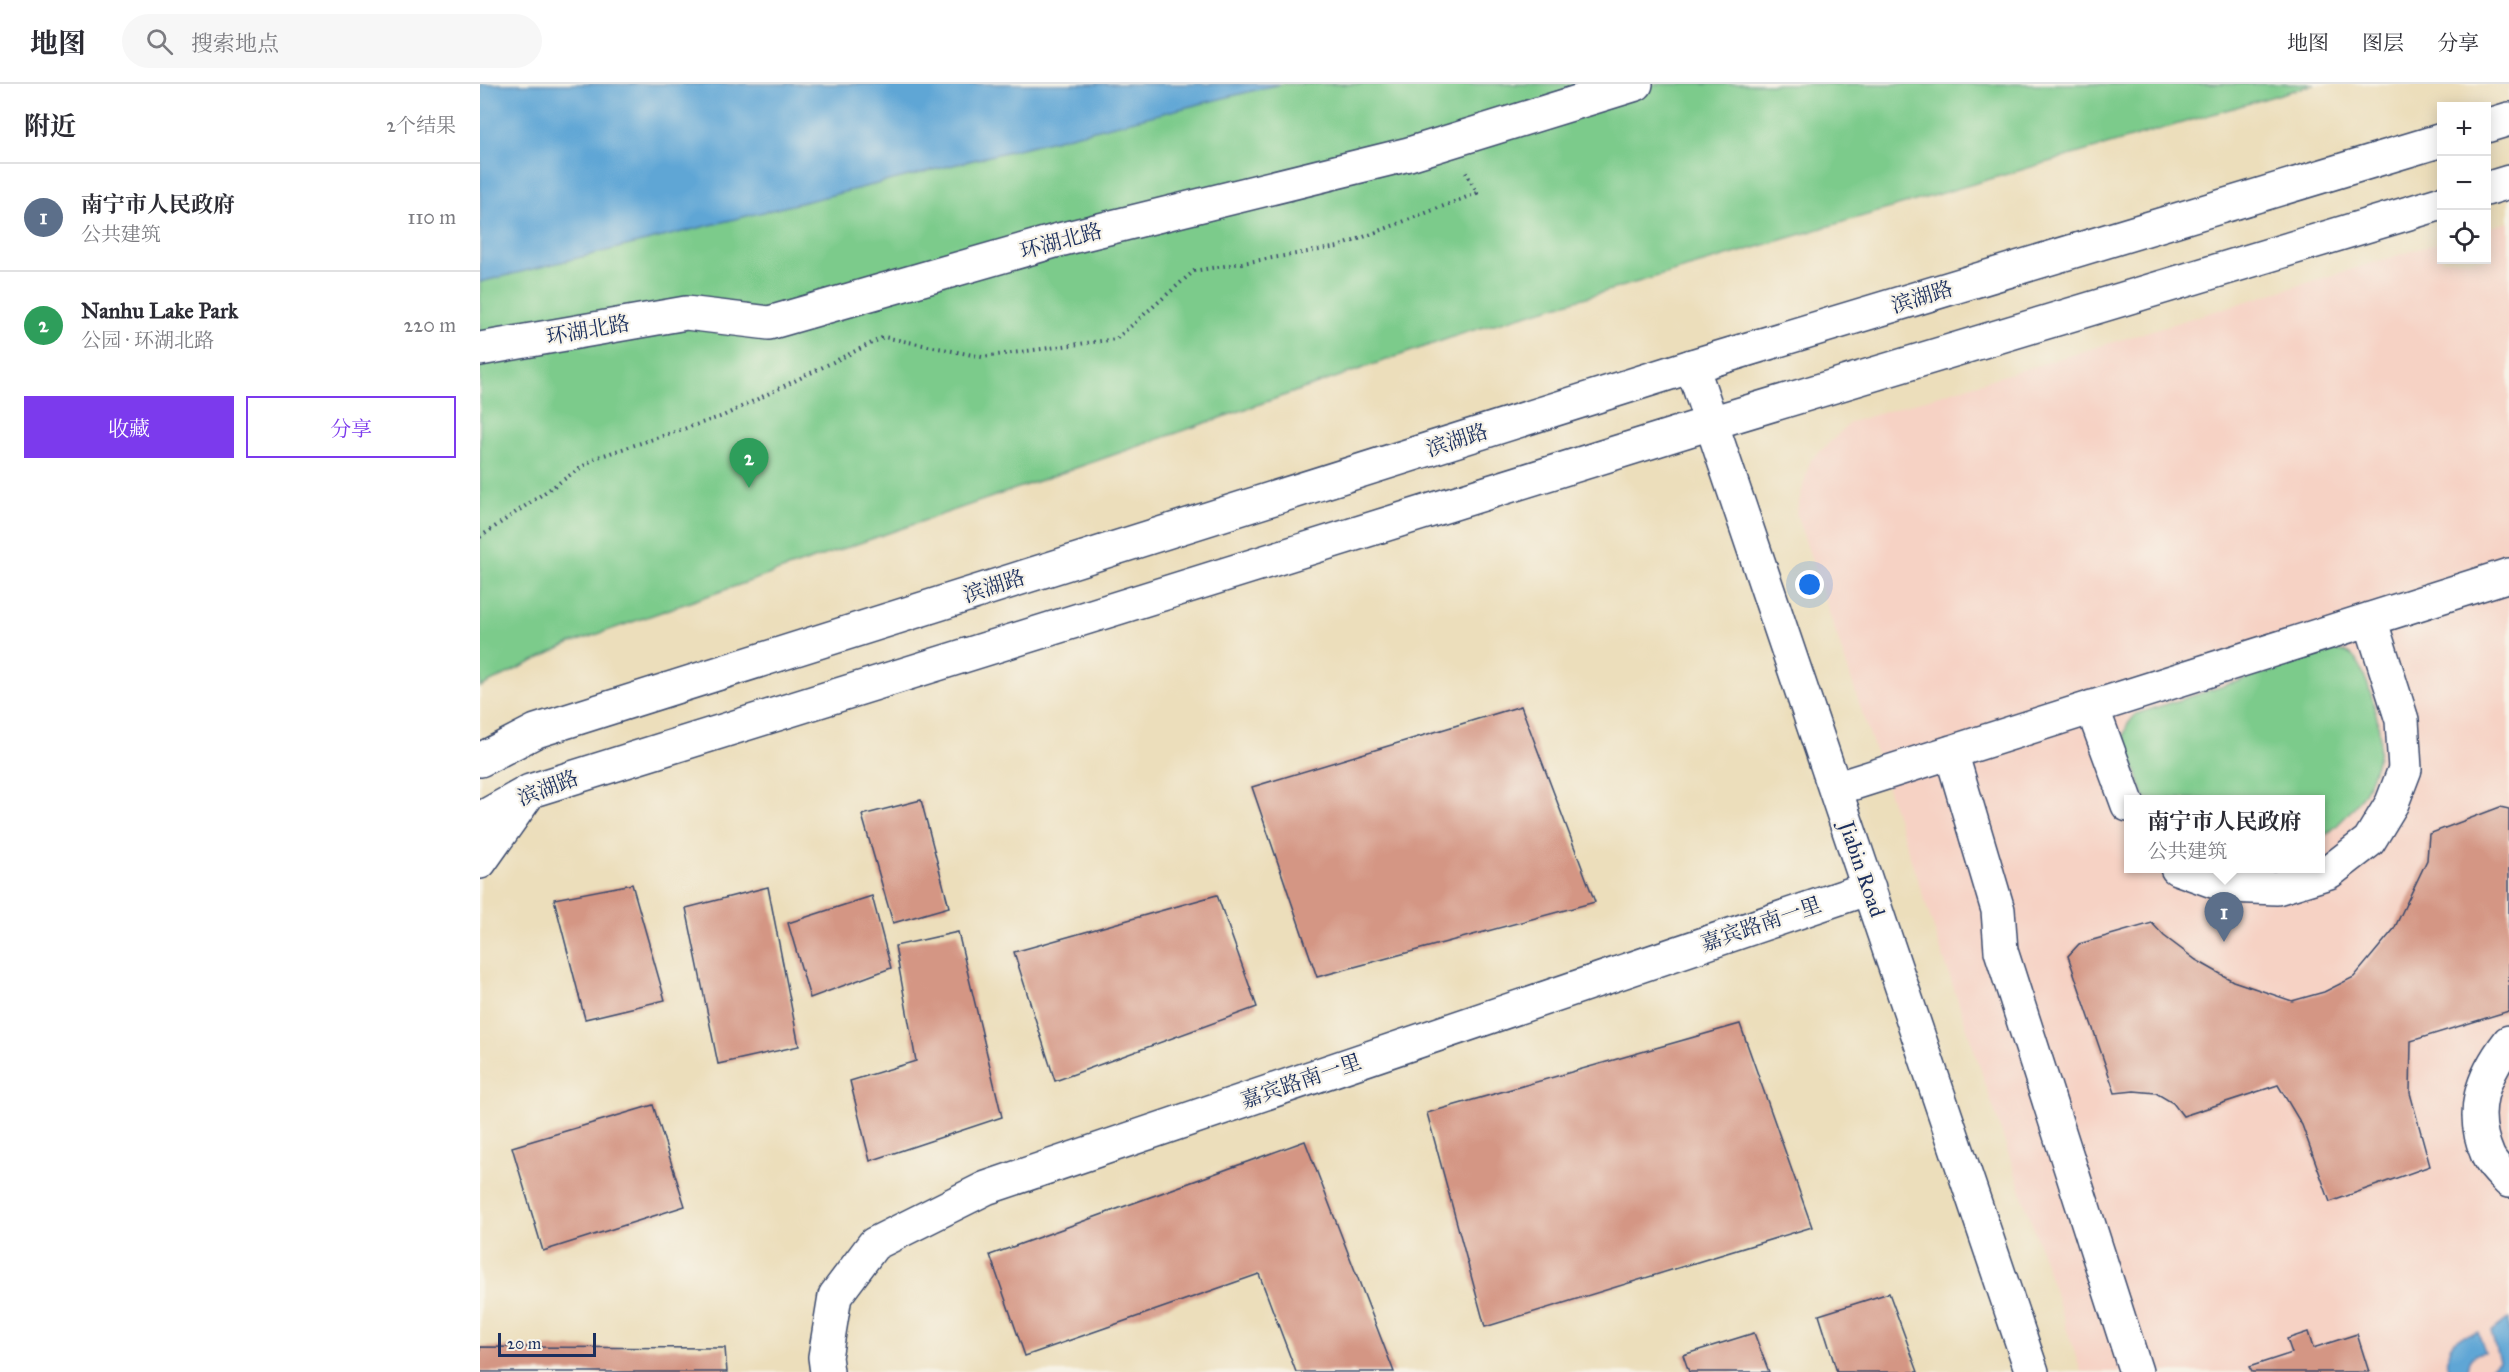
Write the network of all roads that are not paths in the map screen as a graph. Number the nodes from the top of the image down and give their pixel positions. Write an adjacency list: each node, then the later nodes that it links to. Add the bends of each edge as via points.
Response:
1 (1636, 84): 8 (main road, 环湖北路, via 1409,154 1055,241 769,323 686,313)
2 (2509, 119): 3 (main road)
3 (2491, 125)
4 (2437, 142): 9 (main road, 滨湖路)
5 (2509, 182): 6 (main road)
6 (2491, 188)
7 (2437, 205): 10 (main road, 滨湖路)
8 (480, 349)
9 (1692, 366): 10 (main road, Jiabin Road); 15 (main road, 滨湖路, via 536,731)
10 (1711, 423): 16 (main road, Jiabin Road); 17 (main road, 滨湖路)
11 (2509, 575): 12 (main road)
12 (2370, 619): 13 (main road); 21 (main road, via 2402,720 2405,769 2392,803 2369,841 2329,872 2277,888 2228,886)
13 (2092, 707): 14 (main road); 18 (main road)
14 (1950, 752): 16 (main road); 27 (main road, via 1998,910 2001,951)
15 (480, 760)
16 (1835, 789): 22 (main road, Jiabin Road)
17 (530, 791): 19 (main road, 滨湖路); 20 (main road)
18 (2124, 795)
19 (480, 819)
20 (480, 862)
21 (2191, 873)
22 (1869, 888): 25 (main road, 嘉宾路南一里, via 986,1188 874,1244 835,1296 825,1356); 26 (main road, Jiabin Road)
23 (2509, 1042): 24 (main road, via 2493,1063 2480,1095 2480,1124 2488,1157)
24 (2509, 1181)
25 (827, 1372)
26 (2032, 1372)
27 (2136, 1372)

